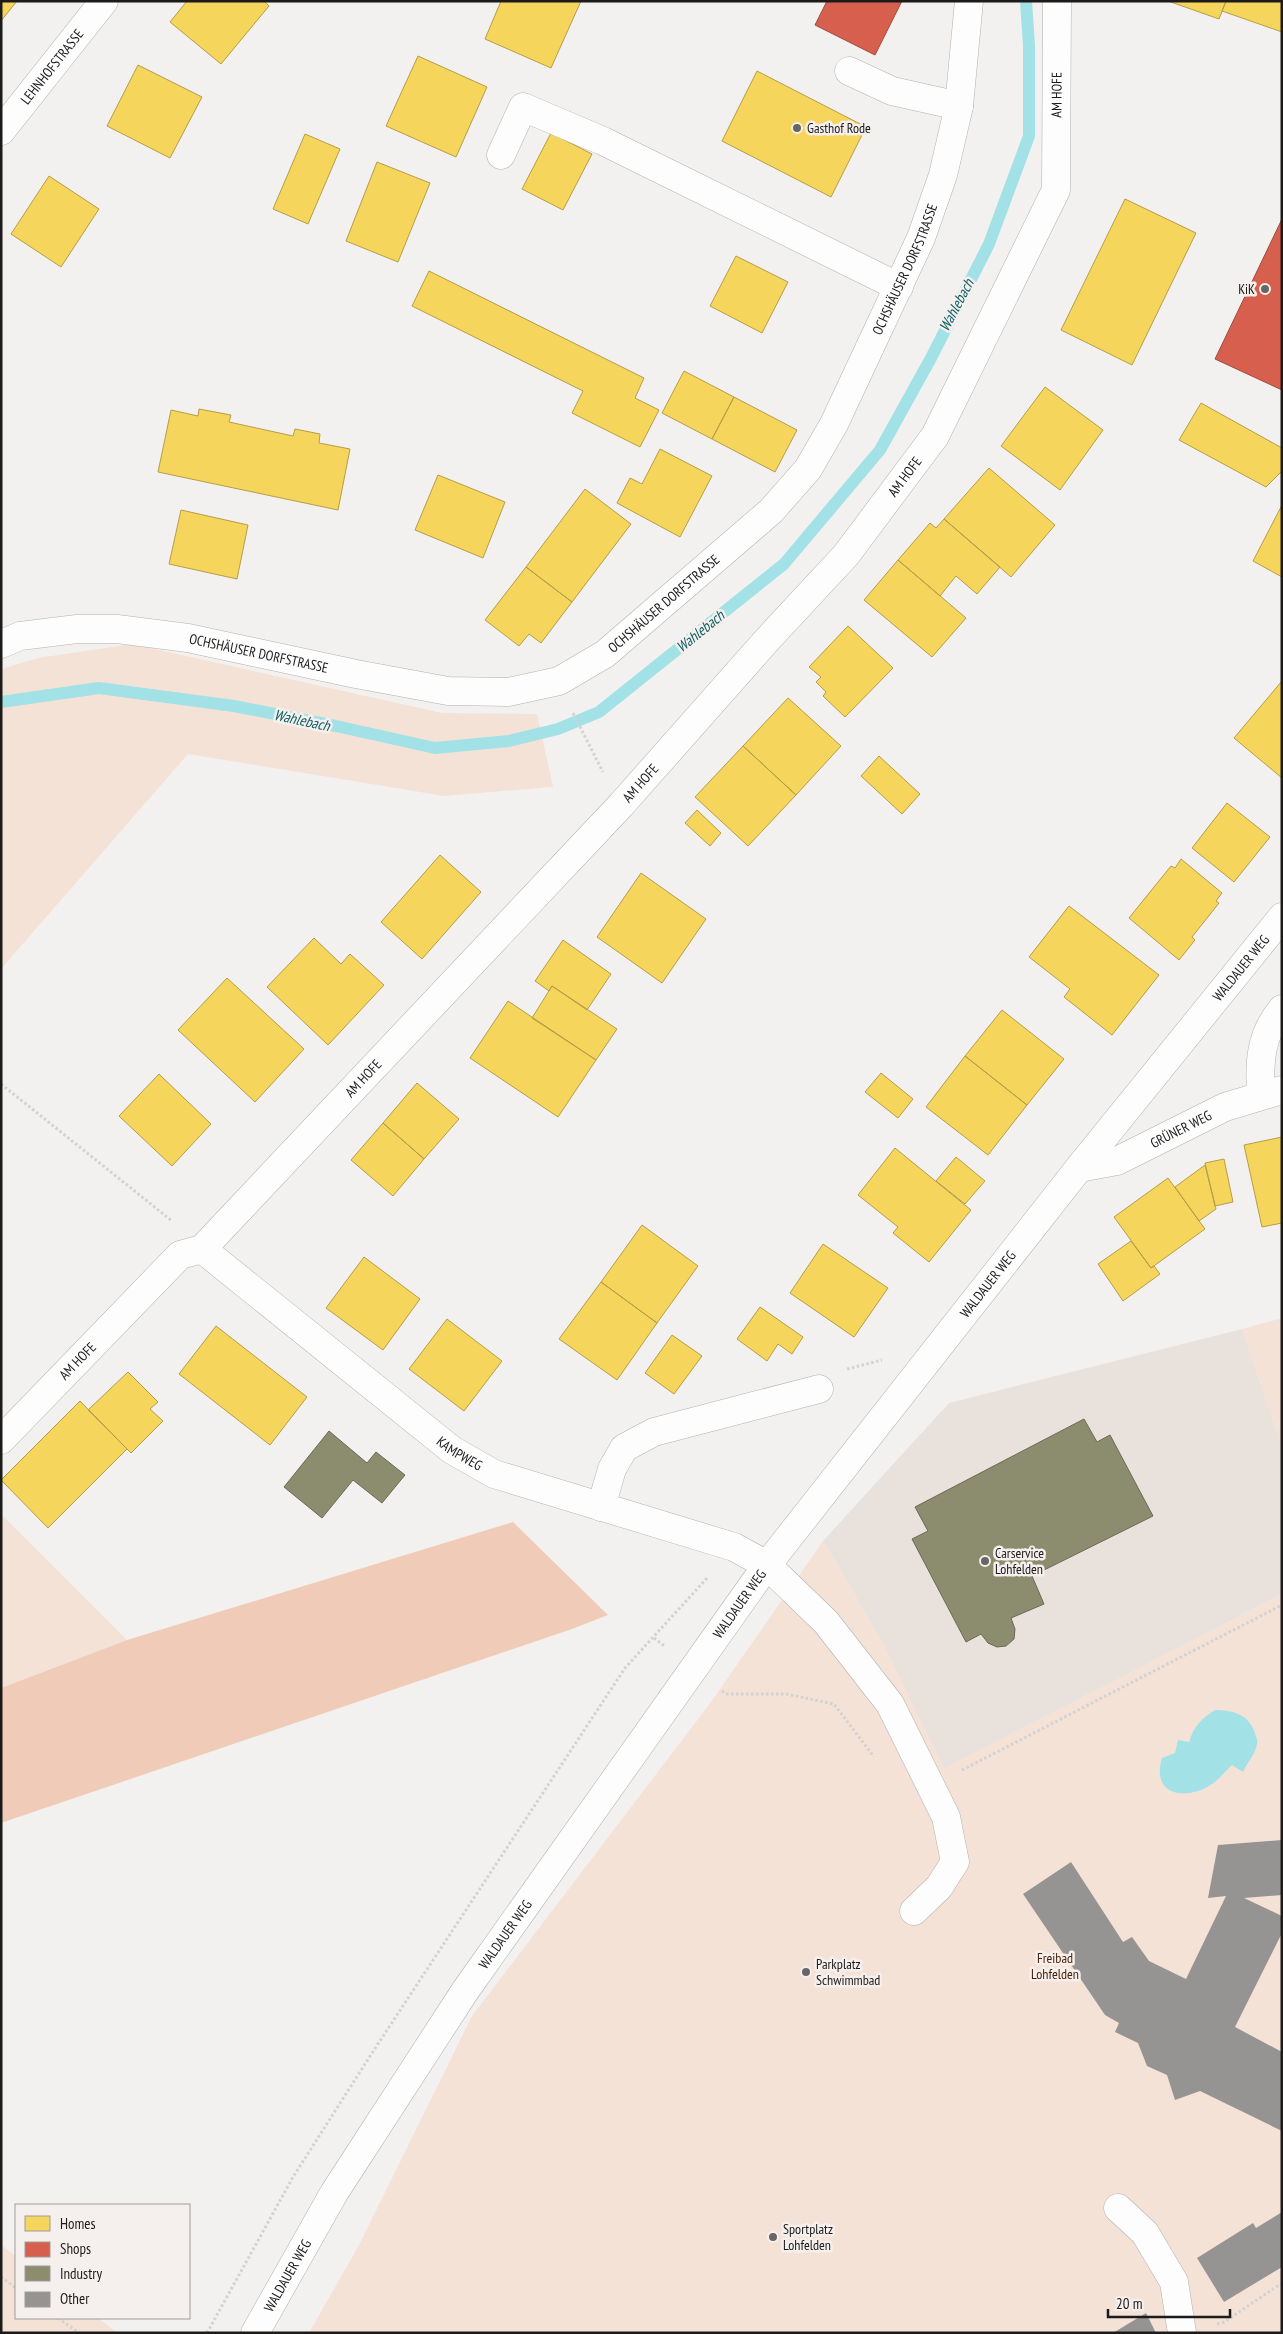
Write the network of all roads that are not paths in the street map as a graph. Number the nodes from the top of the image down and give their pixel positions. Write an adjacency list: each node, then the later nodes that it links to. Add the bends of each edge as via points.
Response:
1 (104, 1): 6 (street, LEHNHOFSTRASSE)
2 (970, 1): 5 (street, OCHSHÄUSER DORFSTRASSE)
3 (1057, 1): 14 (street, AM HOFE, via 1056,190 935,436 846,555 621,805)
4 (849, 71): 5 (street, via 892,91)
5 (959, 106): 8 (street, OCHSHÄUSER DORFSTRASSE, via 940,184)
6 (1, 131)
7 (501, 155): 8 (street, via 523,107 603,141)
8 (899, 287): 9 (street, OCHSHÄUSER DORFSTRASSE, via 834,424 808,469 771,511 605,654 559,680 508,692 448,691 188,638 117,629 77,629 20,636)
9 (1, 644)
10 (1282, 917): 13 (street, WALDAUER WEG)
11 (1282, 1009): 12 (street, via 1264,1039 1259,1068)
12 (1271, 1093): 13 (street, GRÜNER WEG, via 1225,1106 1117,1161)
13 (1079, 1168): 18 (street, WALDAUER WEG)
14 (202, 1249): 16 (street, AM HOFE, via 180,1255); 17 (street, KAMPWEG, via 452,1450 494,1474)
15 (819, 1389): 17 (street, via 654,1432 624,1448 612,1469)
16 (1, 1440)
17 (600, 1507): 18 (street, KAMPWEG, via 734,1547)
18 (767, 1565): 19 (street, KAMPWEG, via 826,1622 890,1704 946,1817 955,1862 939,1888); 21 (street, WALDAUER WEG, via 465,1990 334,2193)
19 (914, 1911)
20 (1118, 2208): 22 (street, via 1146,2233 1174,2282)
21 (255, 2333)
22 (1182, 2333)

